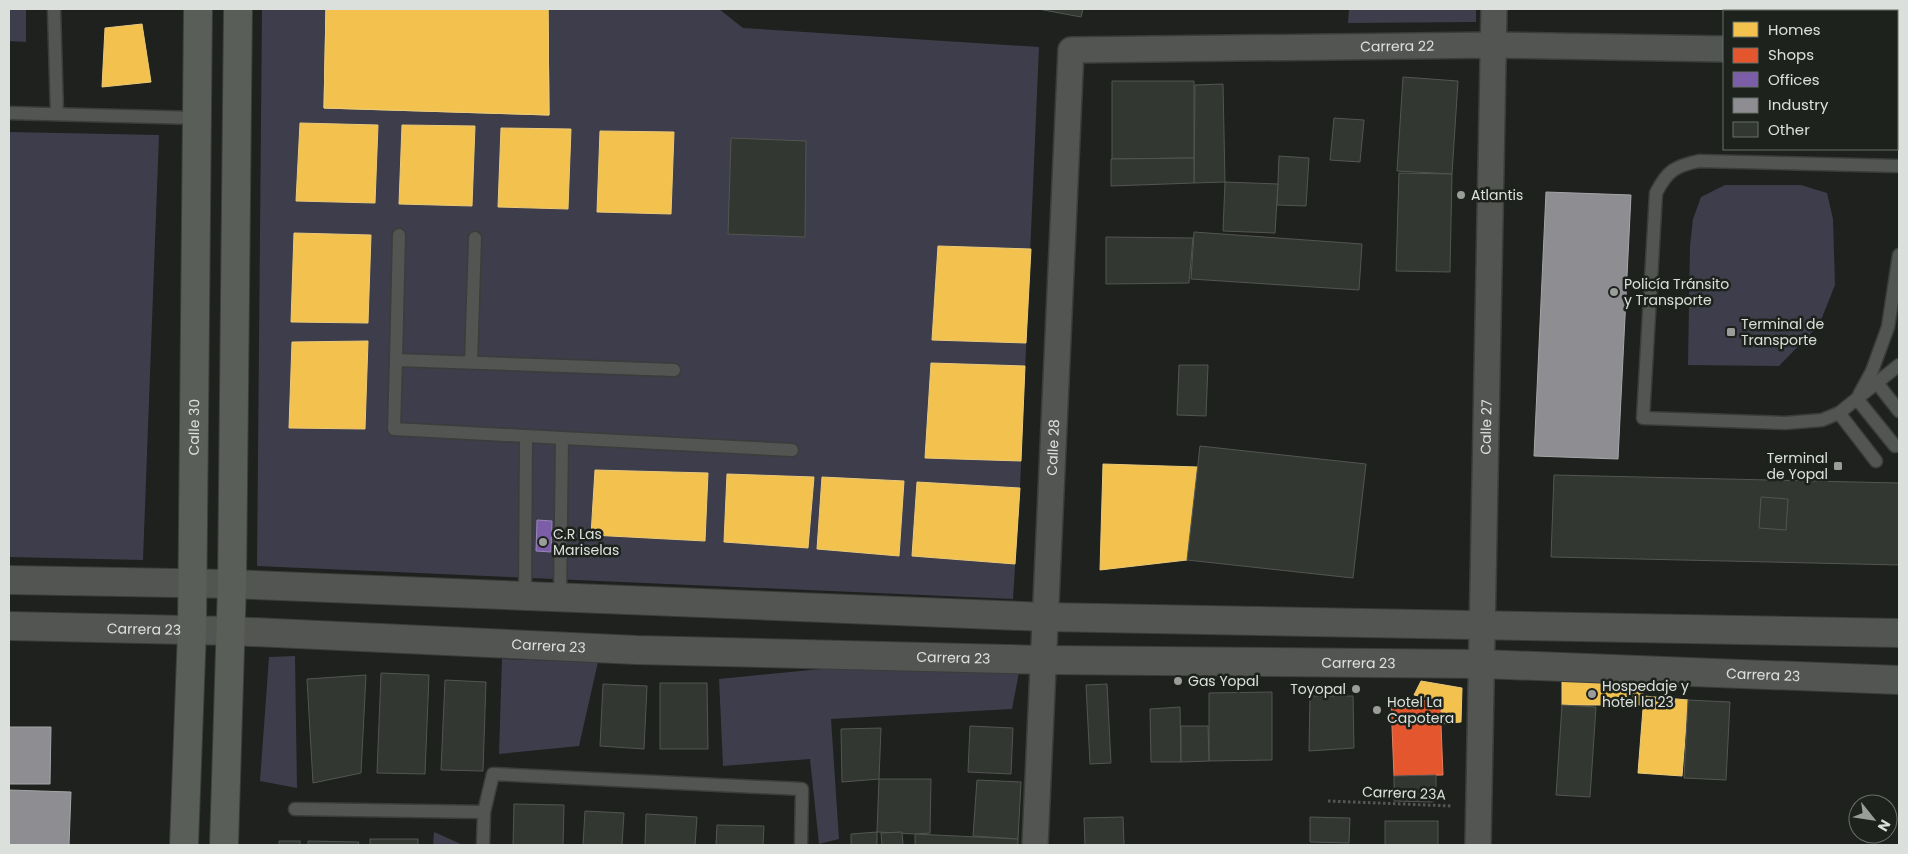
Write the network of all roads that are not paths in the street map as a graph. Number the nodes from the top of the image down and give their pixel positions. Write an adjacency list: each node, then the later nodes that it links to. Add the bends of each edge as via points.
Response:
1 (54, 9): 9 (lane)
2 (198, 9): 10 (main road, Calle 30)
3 (238, 9): 30 (main road)
4 (1494, 9): 5 (street, Calle 27)
5 (1493, 45): 6 (street, Carrera 22); 7 (street, Carrera 22); 34 (street, Calle 27)
6 (1723, 49)
7 (1071, 50): 33 (street, Calle 28)
8 (9, 113): 9 (lane)
9 (57, 114): 10 (lane)
10 (197, 118): 29 (main road, Calle 30)
11 (1899, 166): 22 (lane, via 1698,161 1668,173 1656,193 1643,418 1785,423 1822,420)
12 (399, 235): 15 (lane)
13 (475, 238): 16 (lane)
14 (1899, 255): 20 (lane, via 1888,328 1872,371)
15 (396, 360): 16 (lane); 23 (lane, via 394,429)
16 (471, 362): 18 (lane)
17 (1899, 366): 19 (lane)
18 (674, 370)
19 (1877, 383): 20 (lane); 21 (lane)
20 (1856, 399): 22 (lane); 25 (lane)
21 (1899, 411)
22 (1838, 414): 27 (lane)
23 (526, 437): 24 (lane); 31 (lane)
24 (562, 438): 26 (lane); 32 (lane)
25 (1895, 446)
26 (792, 450)
27 (1876, 461)
28 (9, 580): 29 (street)
29 (192, 583): 30 (street); 36 (main road, Calle 30)
30 (232, 584): 31 (street); 37 (main road)
31 (525, 595): 32 (street)
32 (560, 597): 33 (street)
33 (1046, 617): 34 (street); 39 (street, Calle 28)
34 (1482, 624): 38 (street); 40 (street, Calle 27)
35 (9, 626): 36 (street, Carrera 23)
36 (192, 630): 37 (street, Carrera 23); 44 (main road, Calle 30)
37 (231, 631): 39 (street, Carrera 23, via 637,650); 45 (main road)
38 (1899, 633)
39 (1044, 660): 40 (street, Carrera 23); 48 (street, Calle 28)
40 (1482, 664): 41 (street, Carrera 23); 49 (street, Calle 27)
41 (1899, 680)
42 (295, 809): 43 (lane)
43 (484, 812): 46 (lane); 47 (lane, via 493,774 802,789)
44 (184, 845)
45 (224, 845)
46 (483, 845)
47 (801, 845)
48 (1035, 845)
49 (1478, 845)

